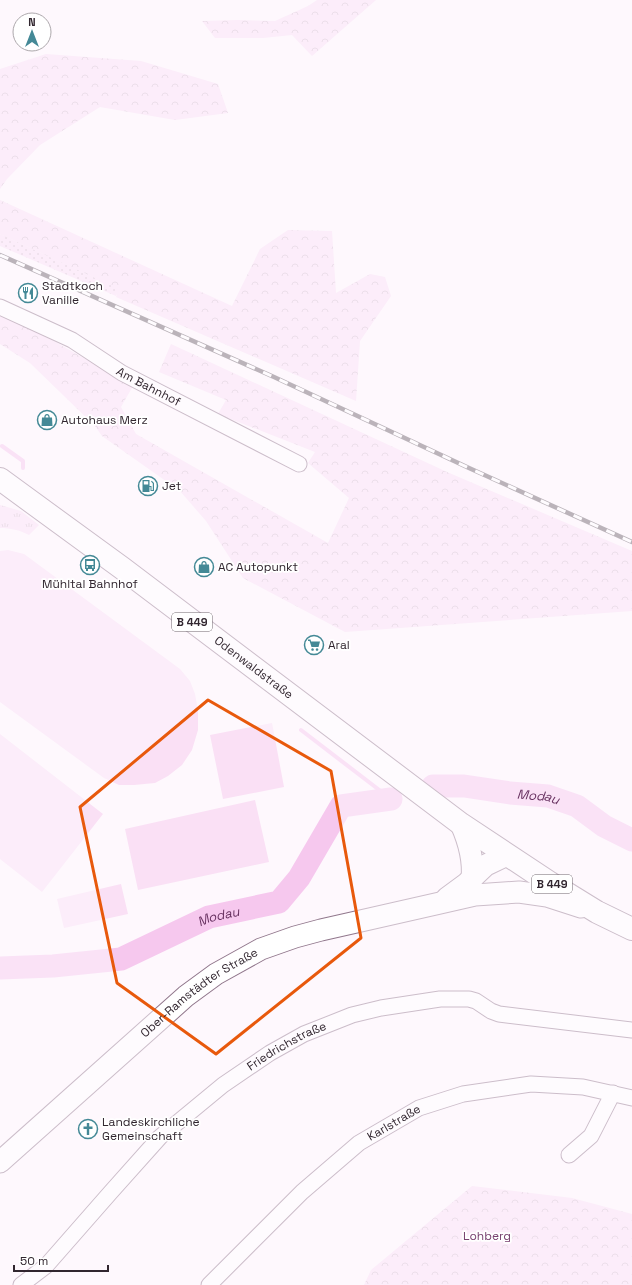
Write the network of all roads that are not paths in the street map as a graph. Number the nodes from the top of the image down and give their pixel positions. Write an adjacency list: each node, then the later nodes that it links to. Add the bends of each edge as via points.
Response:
1 (0, 307): 2 (street, Am Bahnhof, via 72,340 122,373)
2 (299, 464)
3 (3, 484): 4 (main road, Odenwaldstraße / B 449, via 122,568)
4 (461, 824): 5 (main road, Odenwaldstraße / B 449); 6 (main road, via 470,848)
5 (507, 855): 6 (main road, Ober-Ramstädter Straße, via 496,880 486,889); 7 (main road, B 449)
6 (474, 887): 7 (main road, via 547,896); 13 (main road, Ober-Ramstädter Straße, via 440,903 295,937 261,949 236,962 186,996)
7 (597, 912): 8 (main road, B 449)
8 (632, 929)
9 (632, 1030): 14 (street, Friedrichstraße, via 499,1014 476,1001 440,999 352,1015 304,1034 223,1085 160,1137 46,1266)
10 (613, 1093): 11 (street, Karlstraße); 12 (street, via 591,1136); 15 (street, Karlstraße, via 583,1087 531,1084 463,1094 419,1108 359,1143 302,1192)
11 (632, 1098)
12 (569, 1155)
13 (0, 1162)
14 (22, 1285)
15 (209, 1285)

